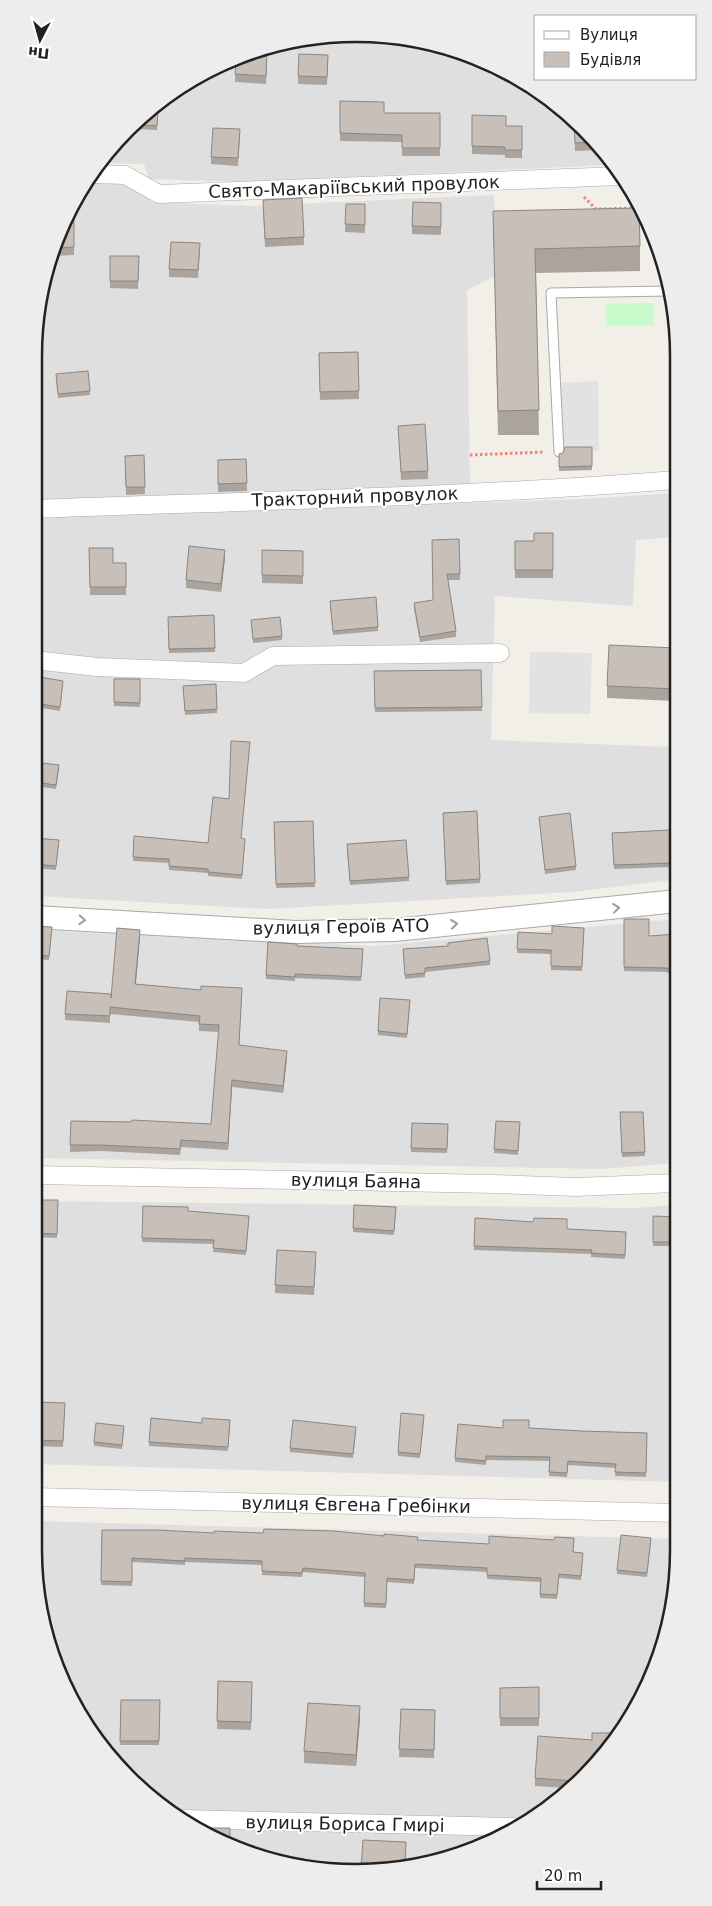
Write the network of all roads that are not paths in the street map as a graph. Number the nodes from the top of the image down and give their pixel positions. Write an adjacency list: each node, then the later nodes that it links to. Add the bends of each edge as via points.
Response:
1 (100, 174): 2 (street, Свято-Макаріївський провулок, via 125,175 159,194)
2 (613, 176)
3 (662, 292): 4 (lane, via 551,293)
4 (558, 452)
5 (670, 480): 6 (street, Тракторний провулок, via 481,492)
6 (42, 509)
7 (500, 653): 8 (street, via 273,656 244,673 97,667)
8 (42, 661)
9 (670, 902): 10 (street, вулиця Героїв АТО, one-way to 9, via 296,932 385,930)
10 (42, 917)
11 (42, 1175): 12 (street, вулиця Баяна, via 575,1187)
12 (670, 1183)
13 (42, 1497): 14 (street, вулиця Євгена Гребінки)
14 (670, 1513)
15 (196, 1819): 16 (street, вулиця Бориса Гмирі)
16 (502, 1827)

